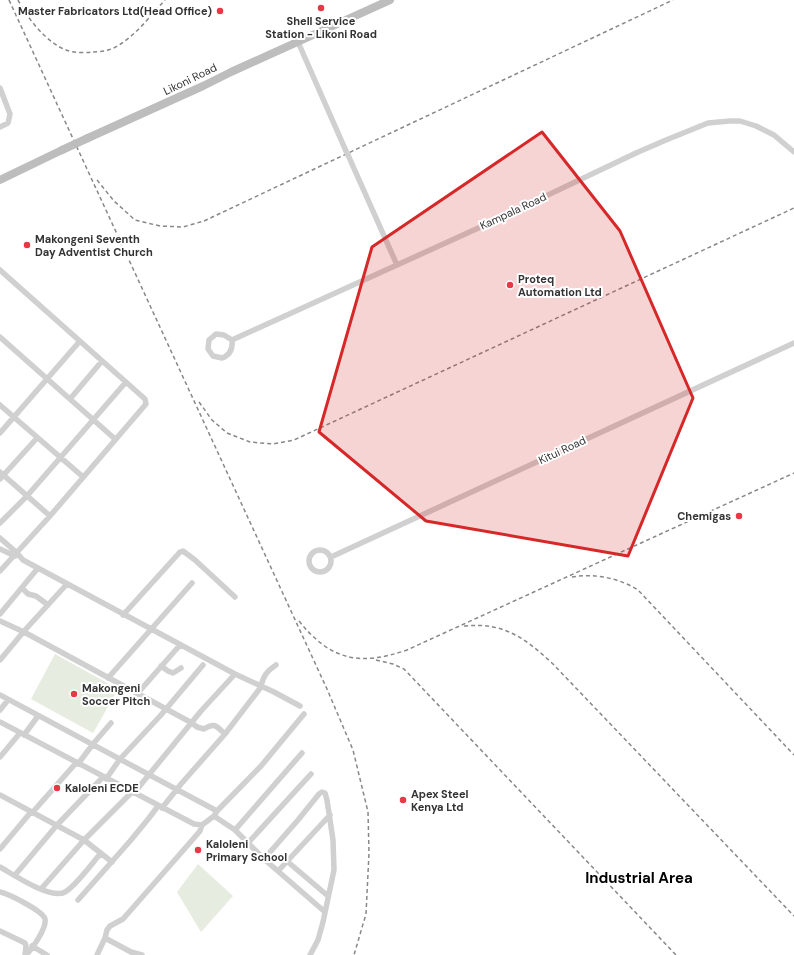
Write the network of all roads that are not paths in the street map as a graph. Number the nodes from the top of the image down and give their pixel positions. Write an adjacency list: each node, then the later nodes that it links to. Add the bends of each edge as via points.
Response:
1 (384, 0): 6 (street, Likoni Road)
2 (390, 0): 3 (street, Likoni Road)
3 (298, 42): 6 (street, Likoni Road); 11 (street)
4 (0, 88): 5 (street, via 10,114 8,123)
5 (0, 127)
6 (87, 138): 7 (street, Likoni Road, bridge)
7 (62, 149): 9 (street, Likoni Road); 10 (street, Likoni Road)
8 (794, 152): 11 (street, Kampala Road, via 774,135 756,126 740,121 708,123 654,145)
9 (0, 176)
10 (0, 180)
11 (397, 265): 14 (street, Kampala Road)
12 (0, 270): 15 (street)
13 (0, 337): 18 (street)
14 (232, 340): 14 (street, via 230,353 222,358 213,356 208,349 209,340 216,334 224,334)
15 (80, 341): 17 (street); 18 (street)
16 (794, 343): 36 (street, Kitui Road)
17 (102, 361): 19 (street); 20 (street)
18 (48, 379): 20 (street); 22 (street)
19 (126, 382): 23 (street); 26 (street, via 145,399 146,404)
20 (70, 399): 23 (street)
21 (0, 405): 22 (street)
22 (14, 417): 24 (street); 25 (street)
23 (94, 420): 26 (street); 27 (street)
24 (0, 433)
25 (37, 438): 27 (street); 28 (street)
26 (115, 439): 29 (street)
27 (60, 458): 29 (street); 30 (street)
28 (1, 476): 30 (street)
29 (82, 476): 31 (street)
30 (27, 496): 31 (street); 32 (street)
31 (50, 516): 35 (street)
32 (0, 523)
33 (0, 538): 35 (street)
34 (0, 548): 35 (street)
35 (15, 554): 37 (street); 38 (street)
36 (330, 557): 36 (street, via 323,550 314,552 309,559 310,566 317,573 325,572 331,564)
37 (38, 568): 40 (street); 41 (street)
38 (0, 571)
39 (192, 583): 47 (street)
40 (67, 584): 43 (street); 45 (street)
41 (22, 588): 43 (street); 44 (street)
42 (235, 597): 45 (street, via 183,551)
43 (48, 605): 48 (street)
44 (0, 614)
45 (124, 615): 47 (street)
46 (0, 621): 48 (street)
47 (151, 629): 49 (street); 56 (street)
48 (24, 632): 50 (street); 56 (street)
49 (180, 645): 53 (street); 55 (street)
50 (0, 660)
51 (203, 665): 62 (street)
52 (276, 665): 57 (street, via 268,671)
53 (161, 666): 54 (street, via 170,672); 58 (street)
54 (181, 668)
55 (235, 674): 57 (street); 68 (street)
56 (108, 678): 58 (street)
57 (262, 687): 61 (street); 70 (street)
58 (136, 694): 62 (street)
59 (0, 696): 60 (street)
60 (8, 700): 63 (street); 65 (street)
61 (300, 706)
62 (165, 709): 68 (street); 74 (street)
63 (0, 710)
64 (304, 714): 84 (street, via 261,766)
65 (38, 716): 69 (street); 71 (street)
66 (0, 722): 69 (street)
67 (111, 723): 71 (street)
68 (192, 723): 70 (street, via 202,729 215,725); 76 (street)
69 (22, 734): 73 (street); 75 (street)
70 (225, 734): 79 (street)
71 (93, 744): 74 (street); 75 (street)
72 (302, 753): 88 (street)
73 (0, 757)
74 (120, 759): 76 (street); 78 (street)
75 (77, 764): 78 (street); 83 (street)
76 (148, 774): 79 (street); 80 (street)
77 (311, 774): 90 (street)
78 (104, 778): 80 (street); 87 (street)
79 (176, 790): 82 (street); 84 (street)
80 (133, 793): 82 (street); 89 (street)
81 (0, 795): 83 (street)
82 (160, 807): 86 (street, via 194,824); 94 (street)
83 (32, 812): 87 (street); 91 (street)
84 (216, 813): 86 (street); 88 (street)
85 (330, 815): 93 (street, via 327,797 322,792); 95 (street); 101 (street, via 334,857 333,877)
86 (202, 825): 105 (street, via 200,831 151,887 121,920 107,930)
87 (57, 826): 89 (street); 98 (street)
88 (235, 830): 90 (street)
89 (84, 840): 92 (street); 99 (street)
90 (248, 843): 93 (street)
91 (0, 849)
92 (101, 853): 94 (street); 99 (street, via 66,892 58,894)
93 (264, 859): 97 (street)
94 (112, 862): 102 (street)
95 (288, 862): 97 (street); 101 (street)
96 (0, 867): 98 (street)
97 (278, 870): 103 (street)
98 (15, 875): 99 (street)
99 (41, 889)
100 (0, 892): 107 (street, via 32,907 44,917 46,924)
101 (328, 896): 103 (street)
102 (78, 900)
103 (325, 912): 112 (street, via 318,940)
104 (0, 931): 106 (street)
105 (105, 938): 110 (street); 111 (street)
106 (26, 944): 107 (street); 108 (street)
107 (34, 947): 108 (street); 109 (street)
108 (26, 955)
109 (47, 955)
110 (97, 955)
111 (142, 955)
112 (310, 955)

